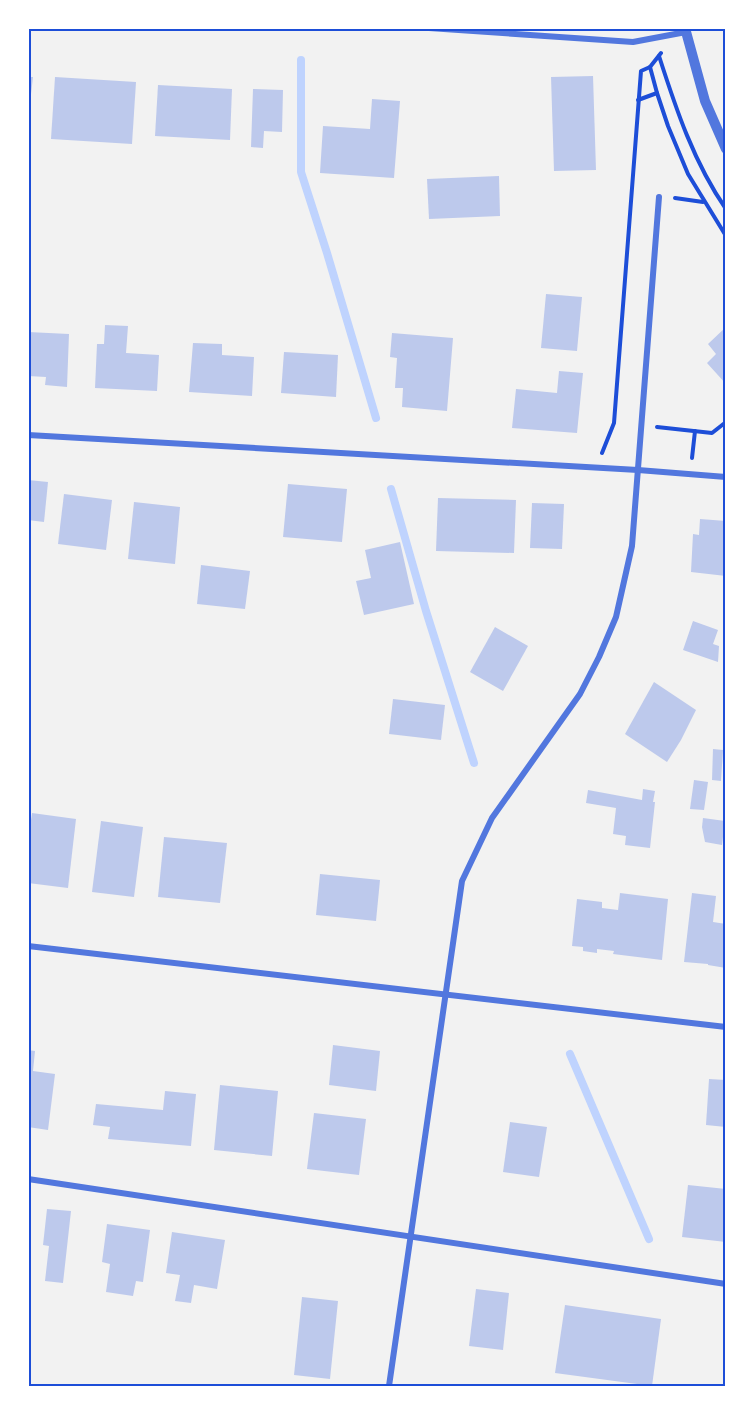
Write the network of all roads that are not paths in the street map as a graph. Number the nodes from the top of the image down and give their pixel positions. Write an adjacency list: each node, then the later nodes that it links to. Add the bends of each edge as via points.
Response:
1 (429, 28): 2 (street, via 633,42)
2 (686, 30): 3 (street, via 705,101)
3 (726, 149)
4 (659, 197): 6 (street)
5 (28, 435): 6 (street)
6 (638, 470): 7 (street); 9 (street, via 632,546 616,617 580,694 492,818 462,881)
7 (726, 477)
8 (28, 946): 9 (street)
9 (445, 995): 10 (street); 12 (street)
10 (726, 1027)
11 (28, 1179): 12 (street)
12 (410, 1236): 13 (street); 14 (street)
13 (726, 1284)
14 (389, 1386)

